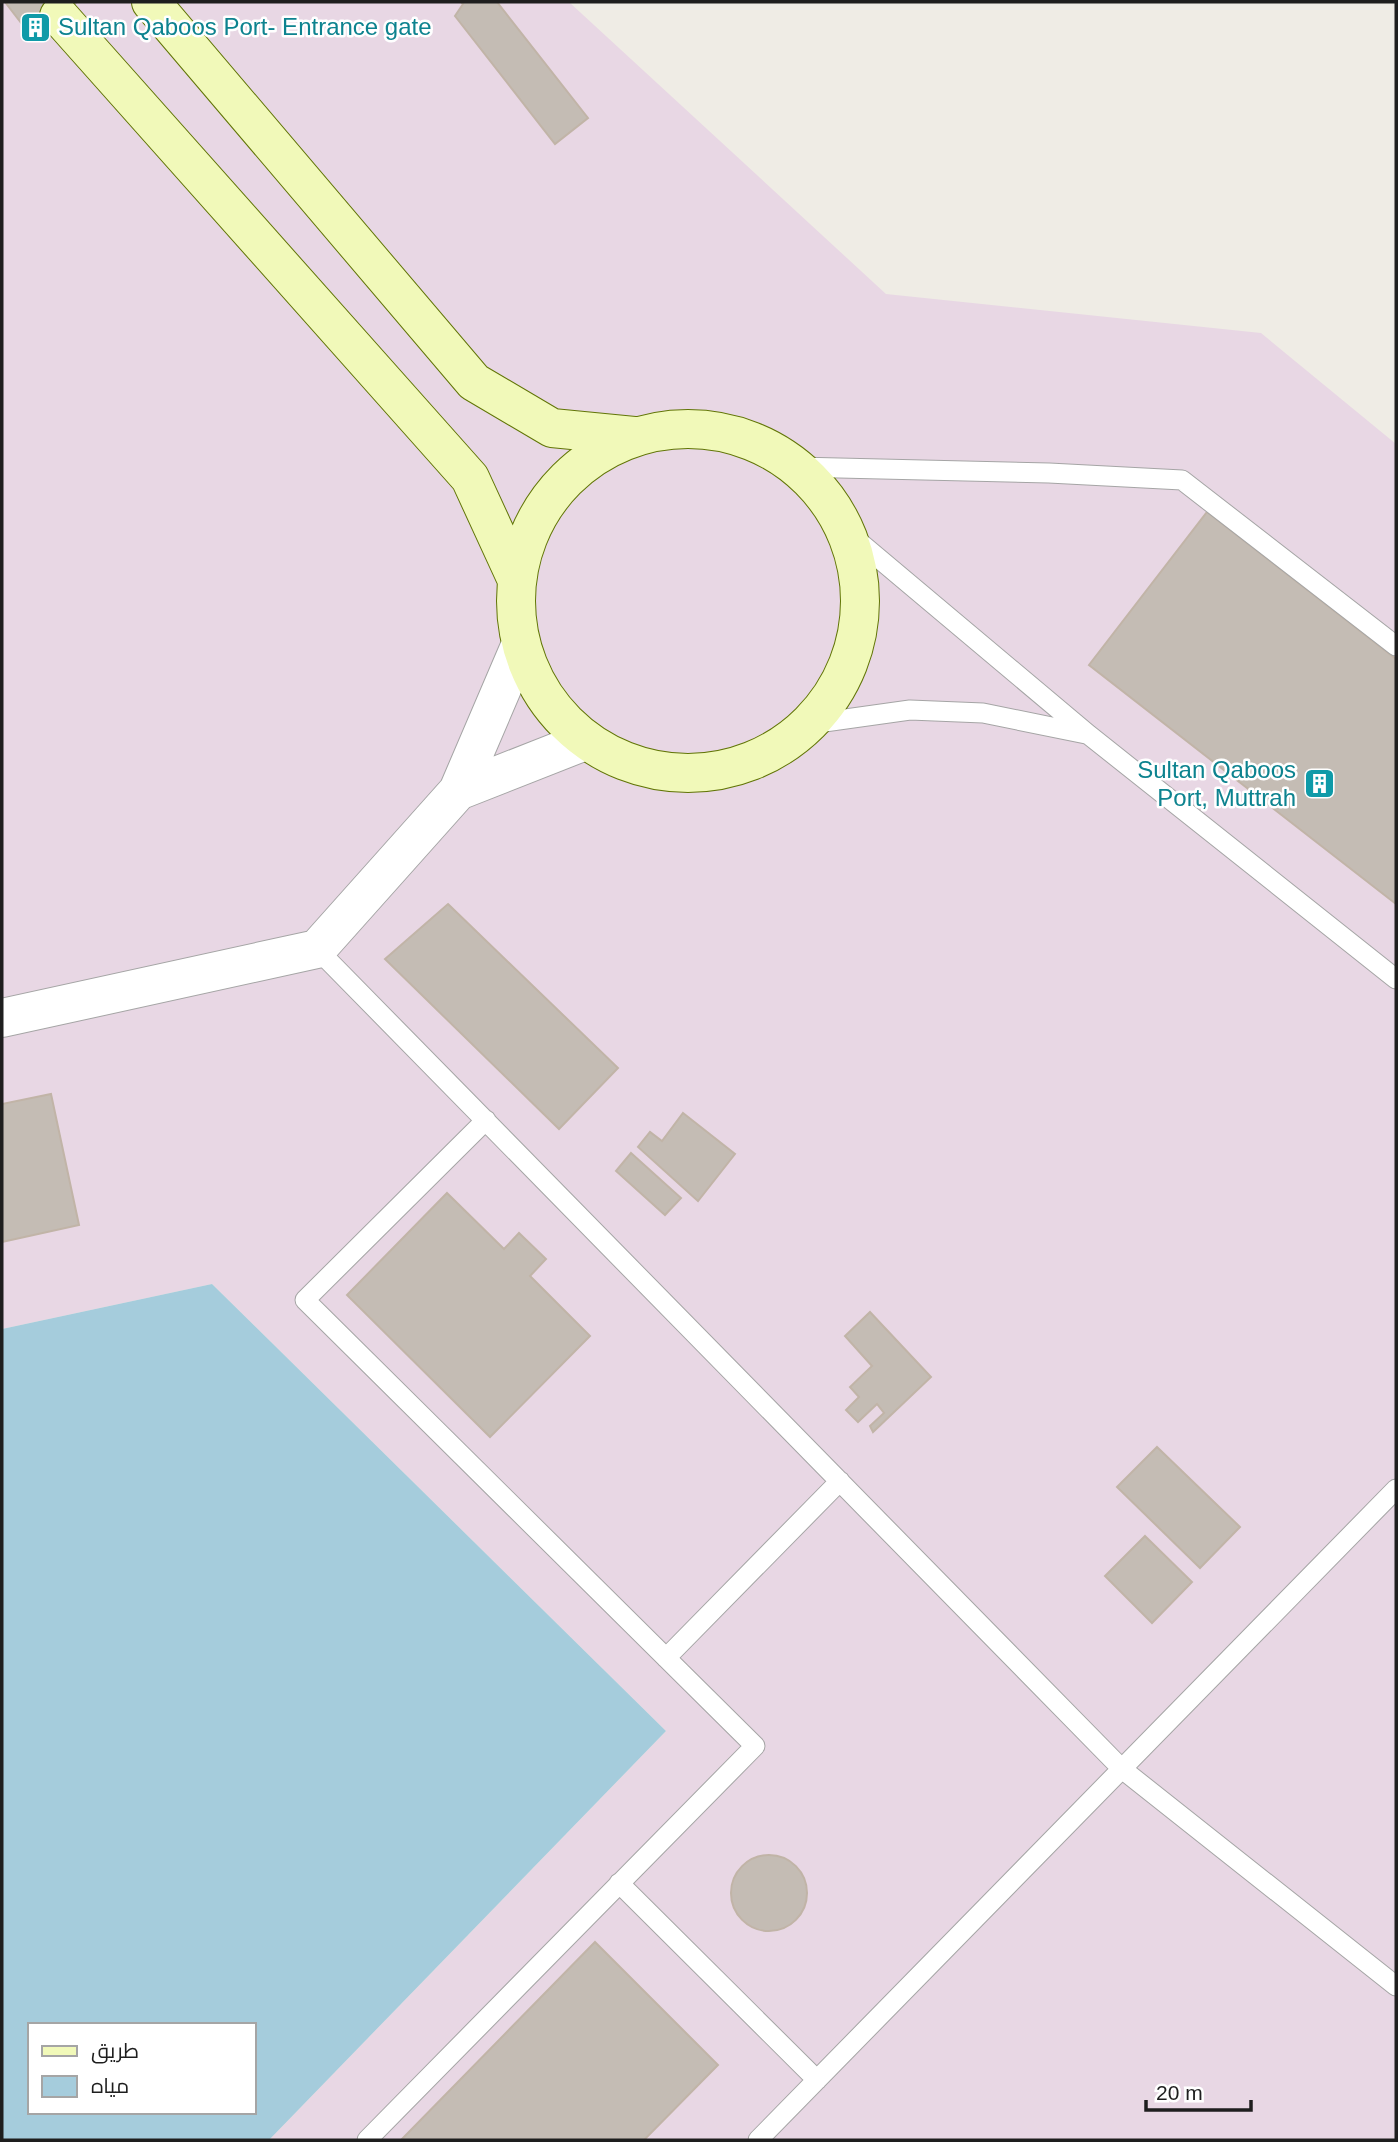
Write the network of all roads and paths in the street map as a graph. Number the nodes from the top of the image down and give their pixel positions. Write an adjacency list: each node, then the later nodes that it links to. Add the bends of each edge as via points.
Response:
1 (151, 2): 3 (street, via 474,382 552,428)
2 (59, 16): 6 (street, via 470,478)
3 (643, 436): 4 (street, via 666,429 712,430 744,437); 6 (street, via 599,452 552,494 533,526)
4 (797, 467): 5 (street, via 822,493); 8 (lane, via 1182,480)
5 (845, 530): 9 (street, via 859,579 859,619 846,670); 10 (lane)
6 (516, 578): 7 (street)
7 (521, 644): 11 (street, via 534,681 557,714); 12 (street)
8 (1396, 646)
9 (810, 724): 10 (lane, via 909,710 983,713); 11 (street, via 787,744 743,766 683,775 627,764)
10 (1089, 735): 14 (lane)
11 (585, 741): 12 (street)
12 (458, 791): 13 (street)
13 (317, 948): 15 (street); 16 (lane)
14 (1396, 979)
15 (2, 1018)
16 (486, 1120): 17 (lane); 19 (lane, via 304,1300)
17 (840, 1481): 19 (lane); 20 (lane)
18 (1396, 1489): 20 (lane)
19 (666, 1658): 21 (lane, via 755,1746)
20 (1122, 1769): 22 (lane); 23 (lane)
21 (619, 1883): 23 (lane); 24 (lane)
22 (1396, 1986)
23 (817, 2080): 25 (lane)
24 (367, 2140)
25 (758, 2140)

